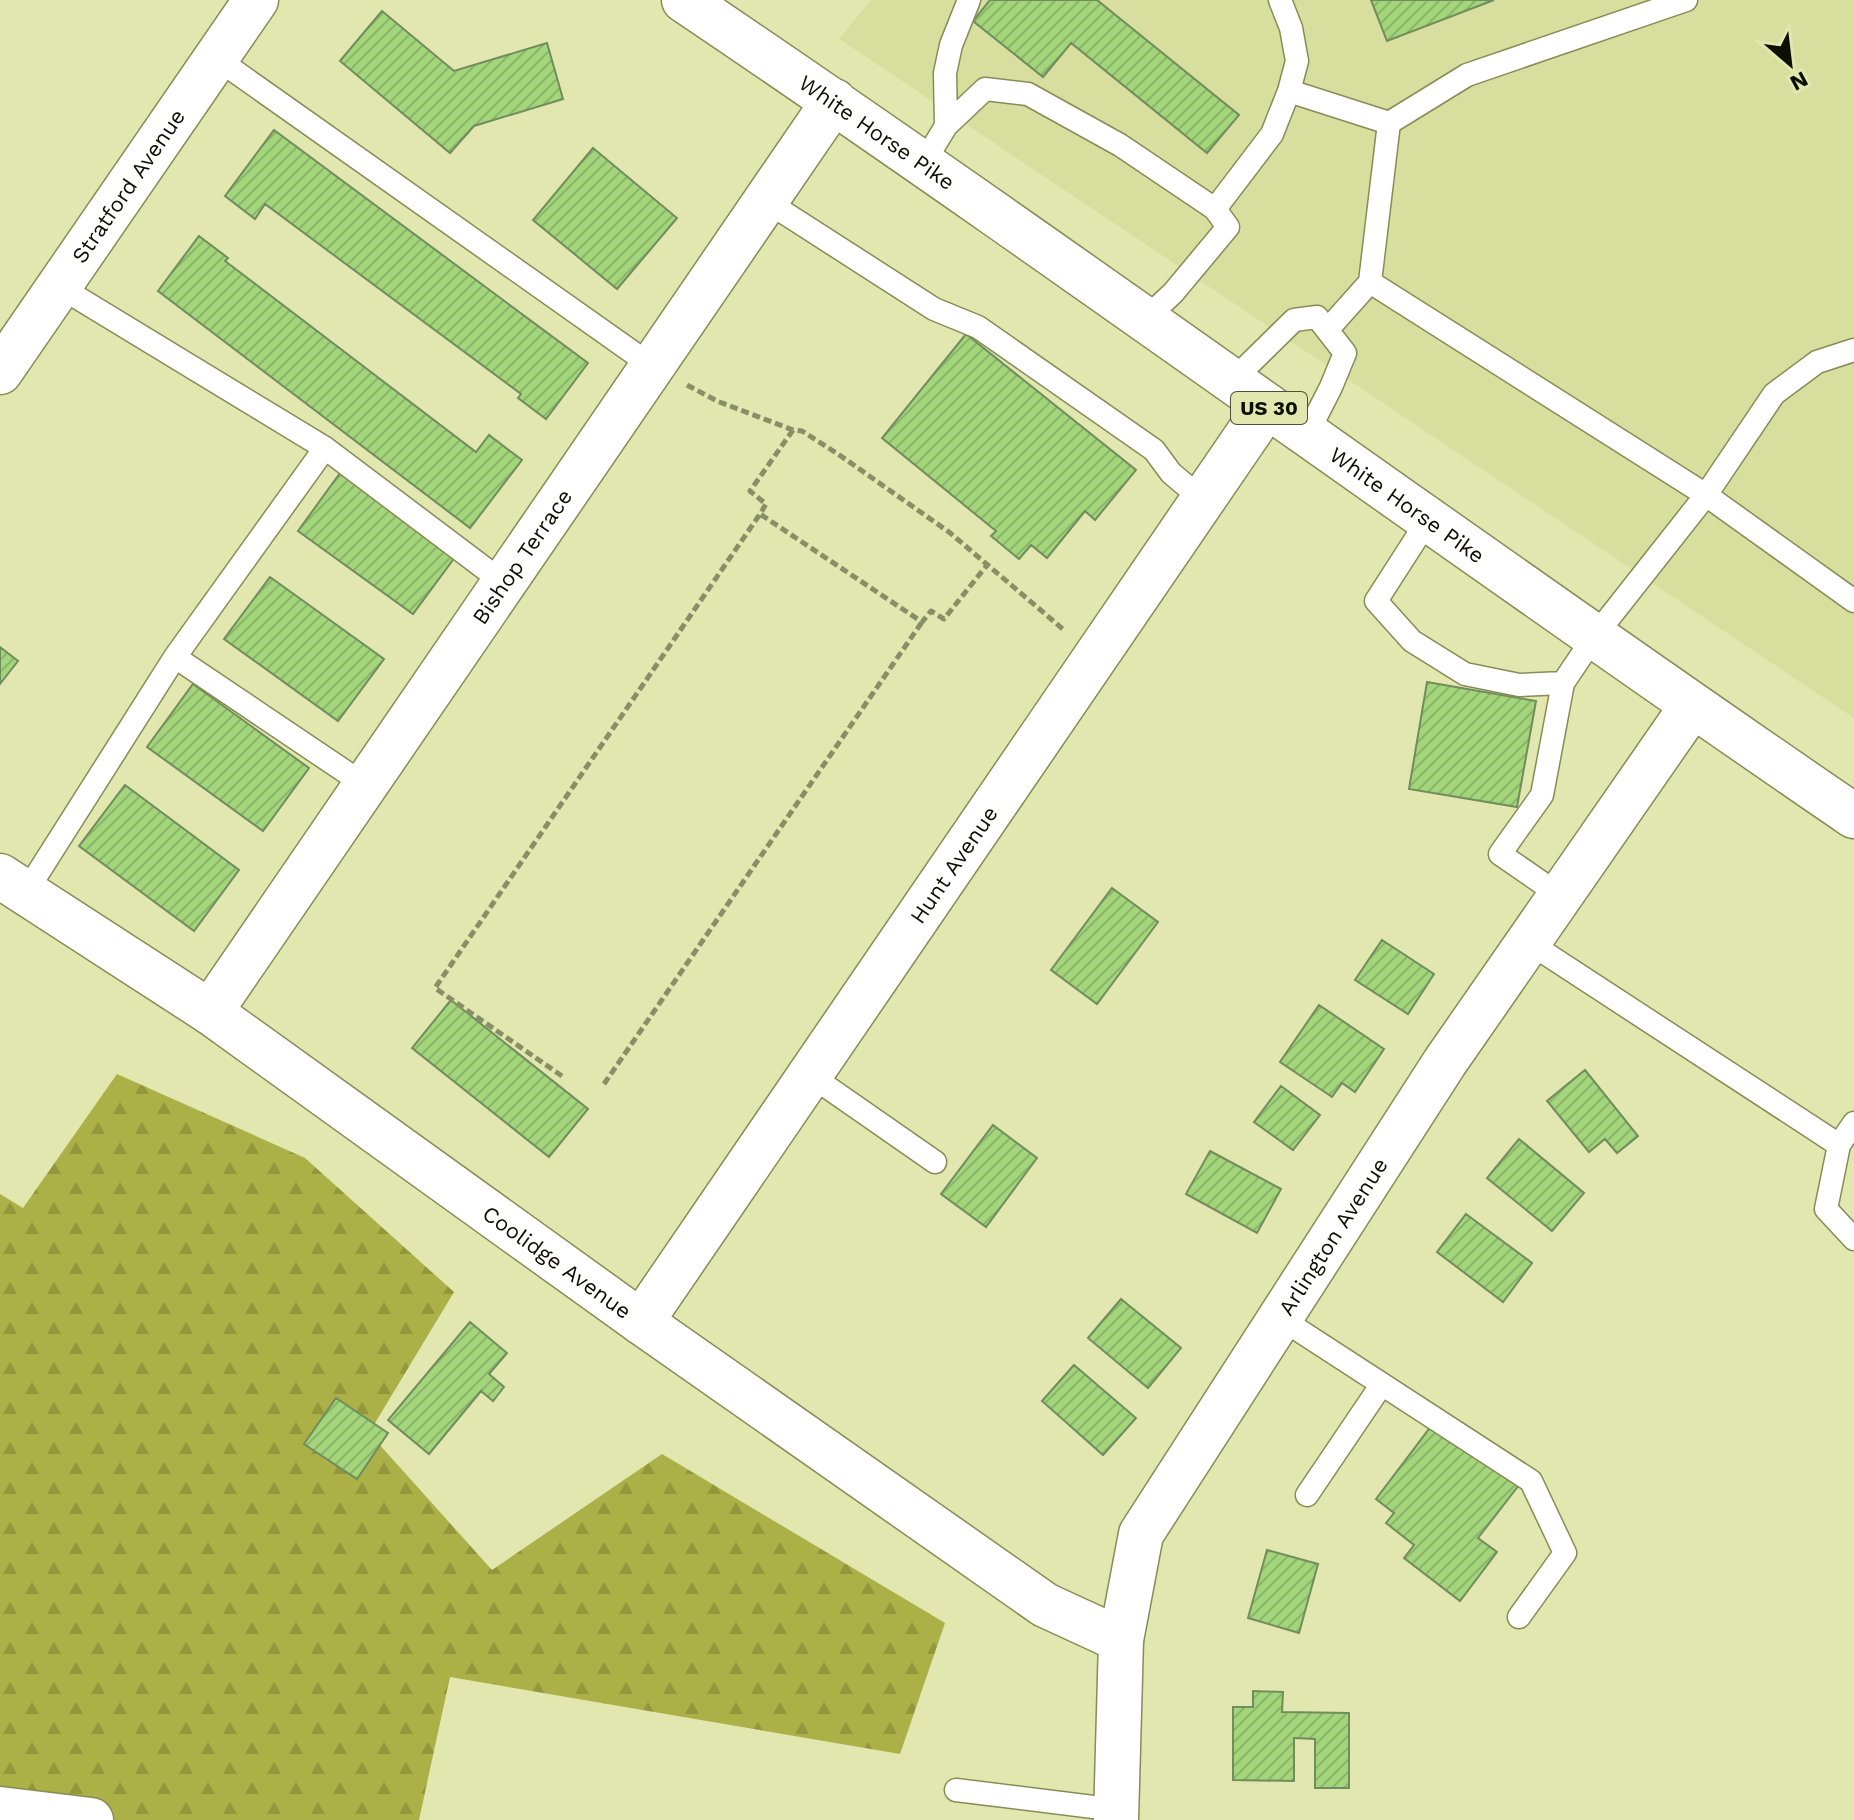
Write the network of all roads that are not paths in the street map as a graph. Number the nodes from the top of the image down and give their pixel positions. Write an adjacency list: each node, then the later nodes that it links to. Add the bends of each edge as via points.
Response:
1 (256, 0): 6 (main road, Stratford Avenue)
2 (684, 0): 8 (main road, White Horse Pike / US 30)
3 (969, 0): 10 (lane, via 945,73)
4 (1280, 0): 7 (lane, via 1297,61)
5 (1686, 0): 9 (lane, via 1467,75)
6 (216, 58): 15 (main road, Stratford Avenue); 19 (lane)
7 (1289, 91): 9 (lane); 13 (lane, via 1272,134)
8 (834, 101): 11 (main road, White Horse Pike / US 30); 12 (main road, Bishop Terrace)
9 (1389, 123): 14 (lane)
10 (946, 126): 11 (lane); 13 (lane, via 985,89 1028,94 1120,145)
11 (923, 164): 16 (main road, White Horse Pike / US 30)
12 (766, 201): 19 (main road, Bishop Terrace); 26 (lane, via 934,309 978,327 1154,450)
13 (1215, 209): 16 (lane, via 1228,227)
14 (1370, 282): 17 (lane); 25 (lane)
15 (60, 287): 20 (main road, Stratford Avenue); 24 (lane)
16 (1144, 320): 21 (main road, White Horse Pike / US 30)
17 (1329, 328): 21 (lane, via 1317,317 1294,320); 23 (lane, via 1345,353)
18 (1854, 350): 25 (lane, via 1817,362 1774,394)
19 (652, 366): 28 (main road, Bishop Terrace)
20 (0, 372)
21 (1232, 381): 22 (main road, White Horse Pike / US 30)
22 (1267, 406): 23 (main road, White Horse Pike / US 30); 26 (main road, Hunt Avenue)
23 (1307, 434): 27 (main road, White Horse Pike / US 30)
24 (325, 448): 28 (lane); 31 (lane)
25 (1706, 495): 29 (lane); 30 (lane)
26 (1203, 500): 40 (main road, Hunt Avenue)
27 (1428, 520): 30 (main road, White Horse Pike / US 30); 32 (lane, via 1376,601 1412,641 1465,674 1519,685)
28 (504, 583): 34 (main road, Bishop Terrace)
29 (1854, 601)
30 (1594, 637): 32 (lane); 33 (main road, White Horse Pike / US 30)
31 (175, 657): 34 (lane); 36 (lane)
32 (1563, 683): 37 (lane, via 1542,795 1500,854)
33 (1692, 706): 35 (main road, White Horse Pike / US 30); 37 (main road, Arlington Avenue)
34 (365, 785): 39 (main road, Bishop Terrace)
35 (1854, 816)
36 (13, 884): 39 (main road, Coolidge Avenue)
37 (1561, 896): 38 (main road, Arlington Avenue)
38 (1528, 942): 42 (lane); 45 (main road, Arlington Avenue)
39 (210, 1012): 46 (main road, Coolidge Avenue)
40 (810, 1075): 43 (lane); 46 (main road, Hunt Avenue)
41 (1854, 1123): 42 (lane)
42 (1839, 1145): 44 (lane, via 1826,1209)
43 (935, 1162)
44 (1854, 1239)
45 (1280, 1318): 47 (lane); 50 (main road, Arlington Avenue, via 1141,1534)
46 (641, 1322): 50 (main road, Coolidge Avenue, via 1045,1605)
47 (1382, 1384): 48 (lane); 49 (lane, via 1531,1481 1565,1553)
48 (1307, 1495)
49 (1519, 1617)
50 (1121, 1640): 53 (main road, Arlington Avenue)
51 (956, 1790): 53 (lane)
52 (0, 1809): 54 (main road)
53 (1116, 1815)
54 (91, 1820)

